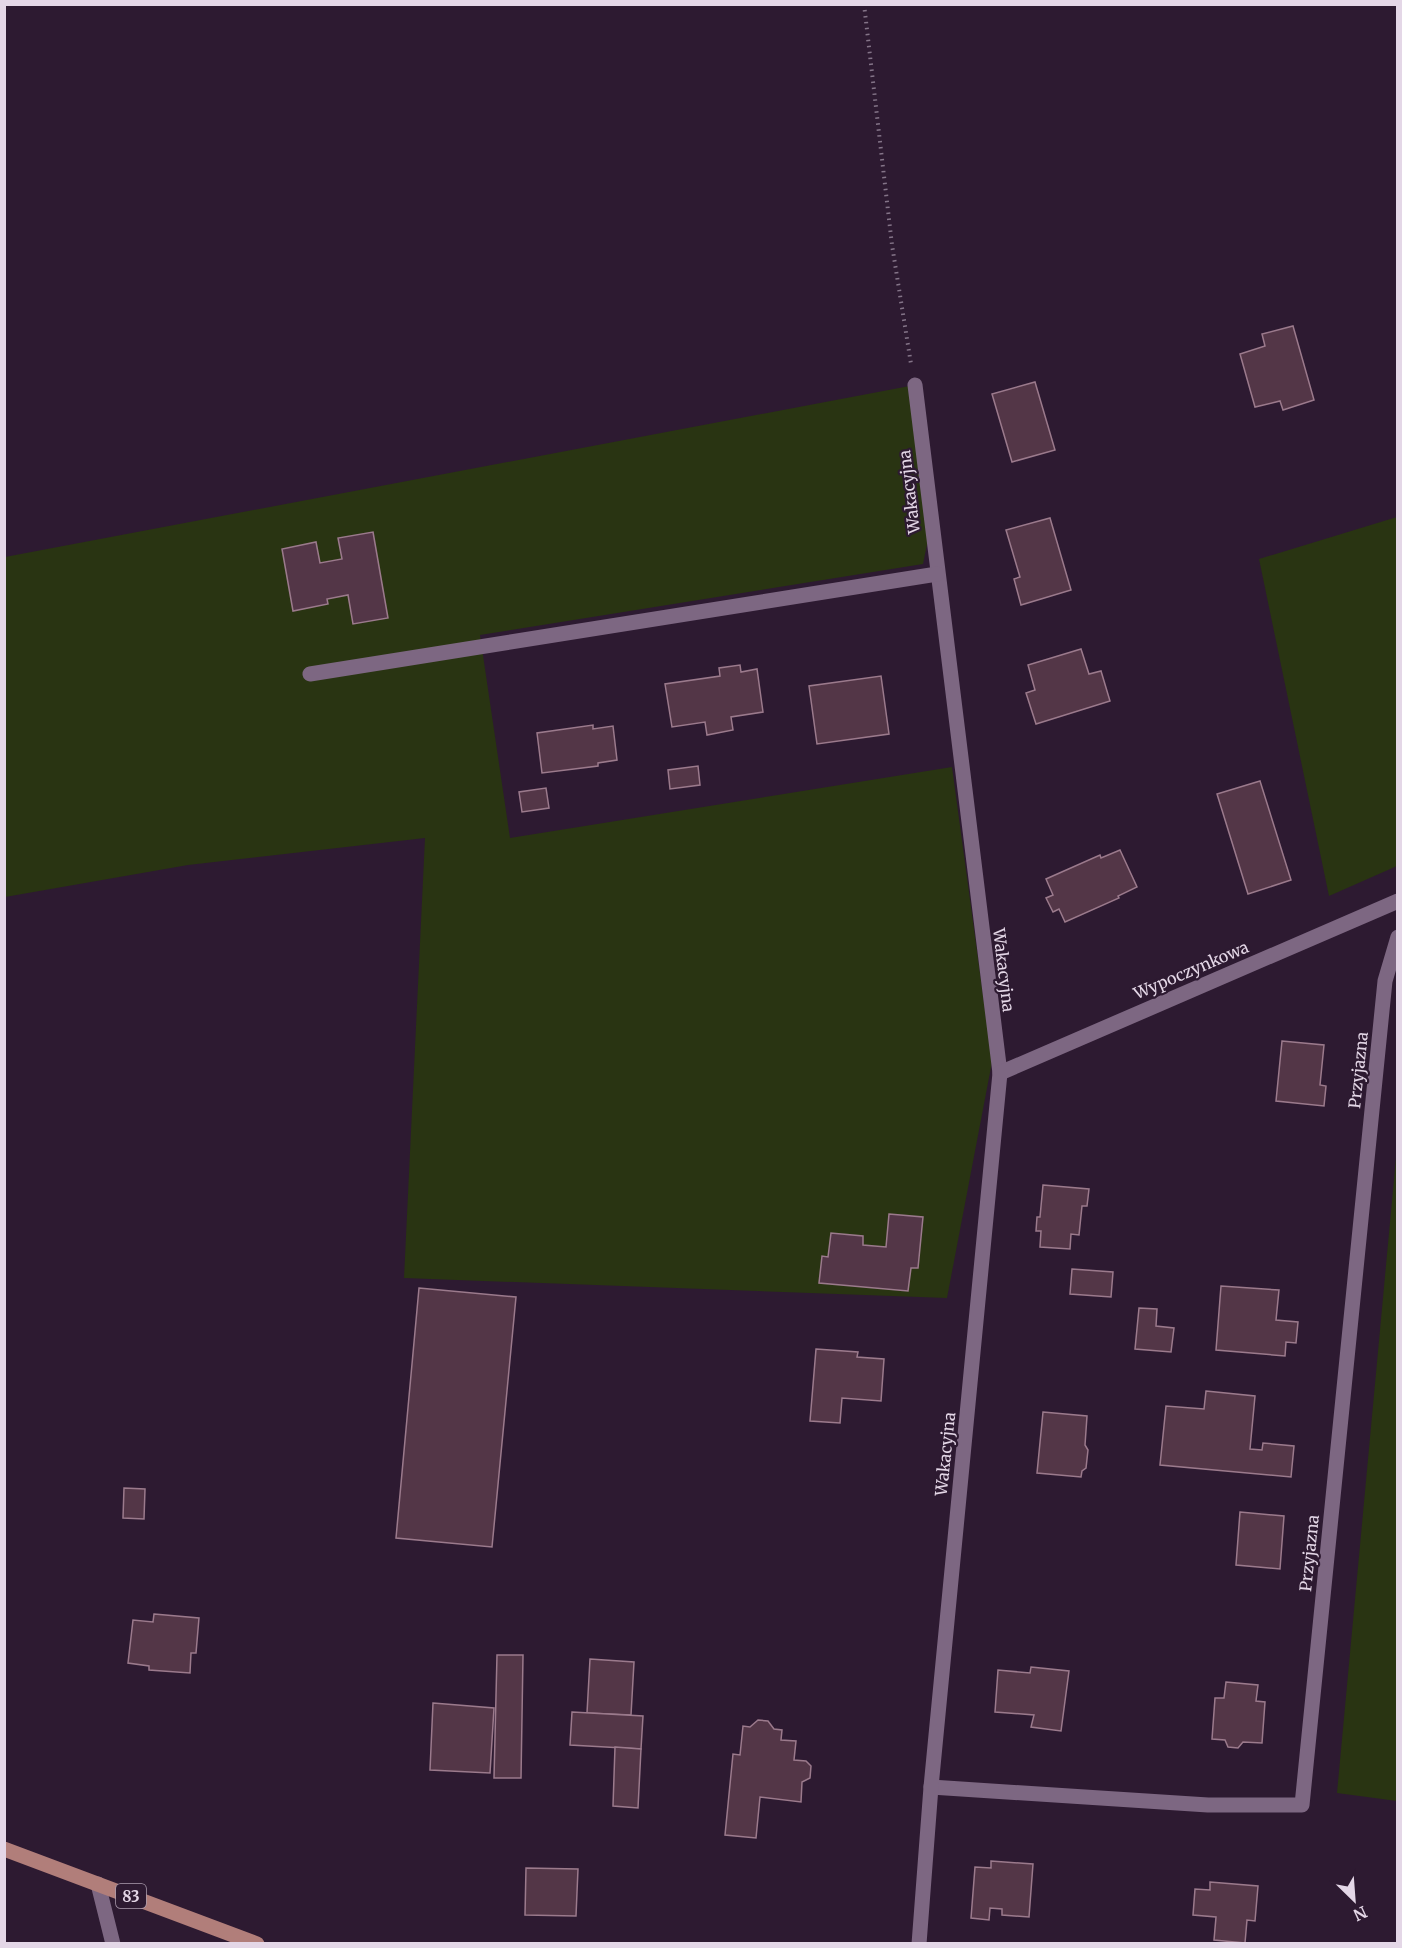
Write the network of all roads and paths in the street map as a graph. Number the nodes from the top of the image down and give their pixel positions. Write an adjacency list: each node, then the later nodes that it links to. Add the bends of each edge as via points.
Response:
1 (864, 4): 2 (path, via 891,245)
2 (915, 385): 3 (street, Wakacyjna)
3 (937, 574): 4 (street); 7 (street, Wakacyjna)
4 (310, 674)
5 (1398, 901): 7 (street, Wypoczynkowa)
6 (1398, 937): 8 (street, Przyjazna, via 1385,981 1302,1805 1208,1805)
7 (1000, 1073): 8 (street, Wakacyjna)
8 (931, 1787): 13 (street, Wakacyjna)
9 (4, 1849): 10 (main road, 83)
10 (98, 1884): 11 (street); 12 (main road, 83)
11 (113, 1944)
12 (257, 1944)
13 (919, 1944)

